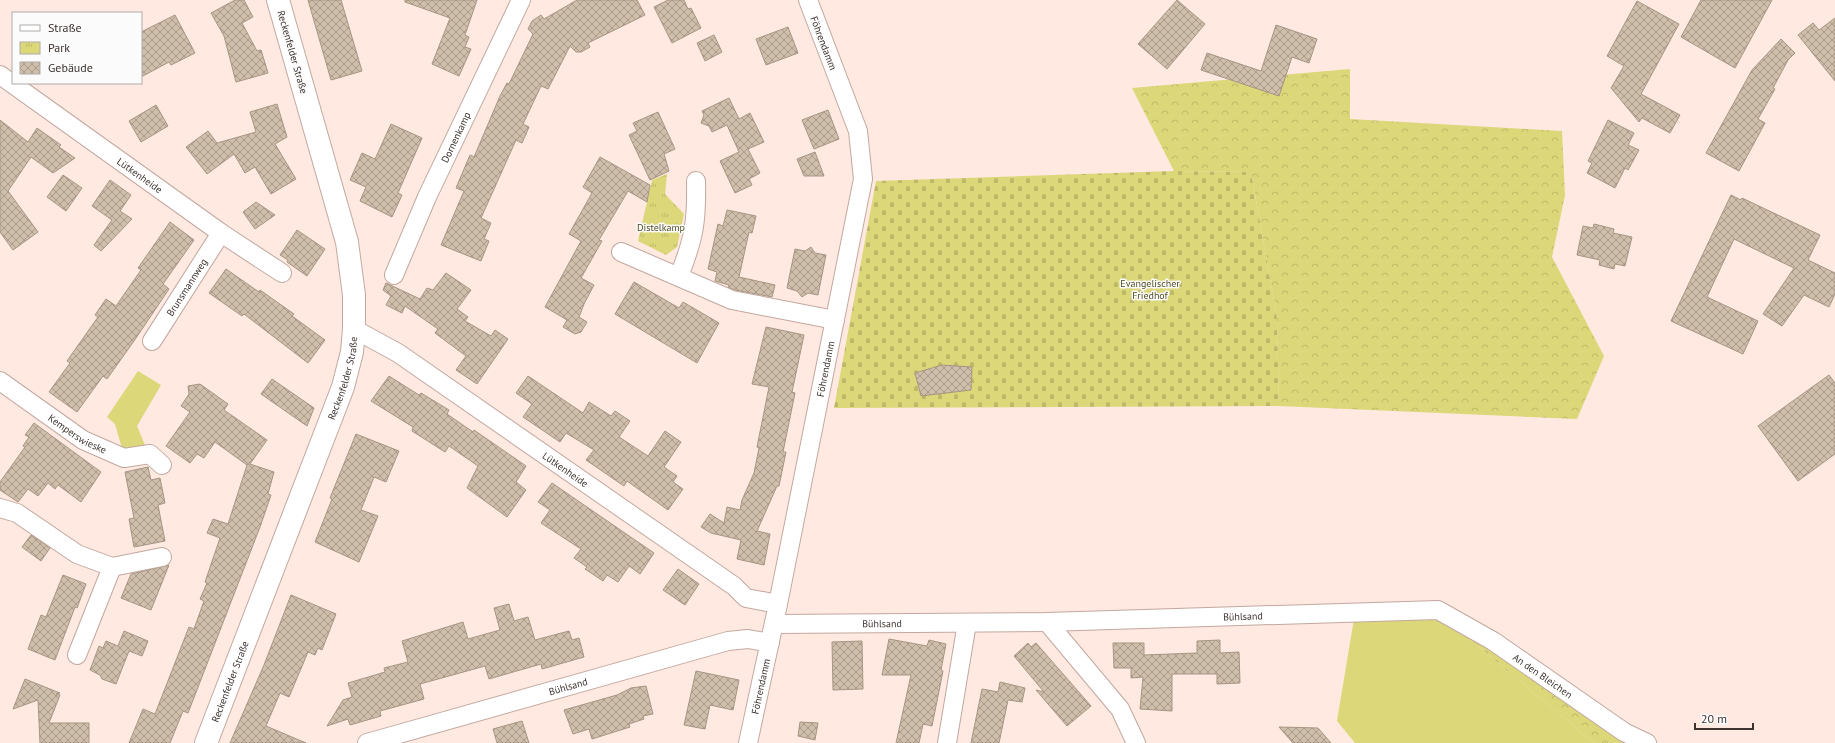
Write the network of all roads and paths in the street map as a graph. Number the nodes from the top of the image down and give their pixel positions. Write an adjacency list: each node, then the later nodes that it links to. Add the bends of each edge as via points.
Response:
1 (278, 0): 14 (street, Reckenfelder Straße, via 347,242 354,295)
2 (520, 0): 11 (street, Dornenkamp)
3 (808, 0): 13 (street, Föhrendamm, via 858,131 863,179)
4 (0, 75): 5 (street, Lütkenheide)
5 (12, 84)
6 (13, 84): 8 (street, Lütkenheide)
7 (696, 181): 12 (street, via 697,215 690,249)
8 (221, 233): 10 (street, Lütkenheide); 15 (street, Brunsmannweg)
9 (621, 252): 12 (street)
10 (282, 273)
11 (394, 275)
12 (679, 276): 13 (street, via 732,300)
13 (835, 320): 21 (street, Föhrendamm)
14 (354, 329): 21 (street, Lütkenheide, via 398,353 734,586 746,598); 28 (street, Reckenfelder Straße, via 352,352 343,387)
15 (152, 341)
16 (0, 381): 17 (street, Kemperswieske, via 83,440 124,458 150,454)
17 (162, 466)
18 (0, 508): 20 (street, via 17,514 76,554)
19 (162, 557): 20 (street)
20 (112, 567): 27 (street)
21 (778, 604): 25 (street, Föhrendamm)
22 (1438, 610): 23 (street, Bühlsand); 33 (street, An den Bleichen, via 1493,641 1624,732)
23 (1047, 622): 24 (street, Bühlsand); 32 (street, via 1120,709)
24 (967, 623): 25 (street, Bühlsand); 31 (street)
25 (774, 624): 26 (street, Föhrendamm)
26 (770, 643): 29 (street, Bühlsand, via 748,639 728,641); 30 (street, Föhrendamm)
27 (77, 655)
28 (206, 743)
29 (367, 743)
30 (748, 743)
31 (947, 743)
32 (1136, 743)
33 (1647, 743)

